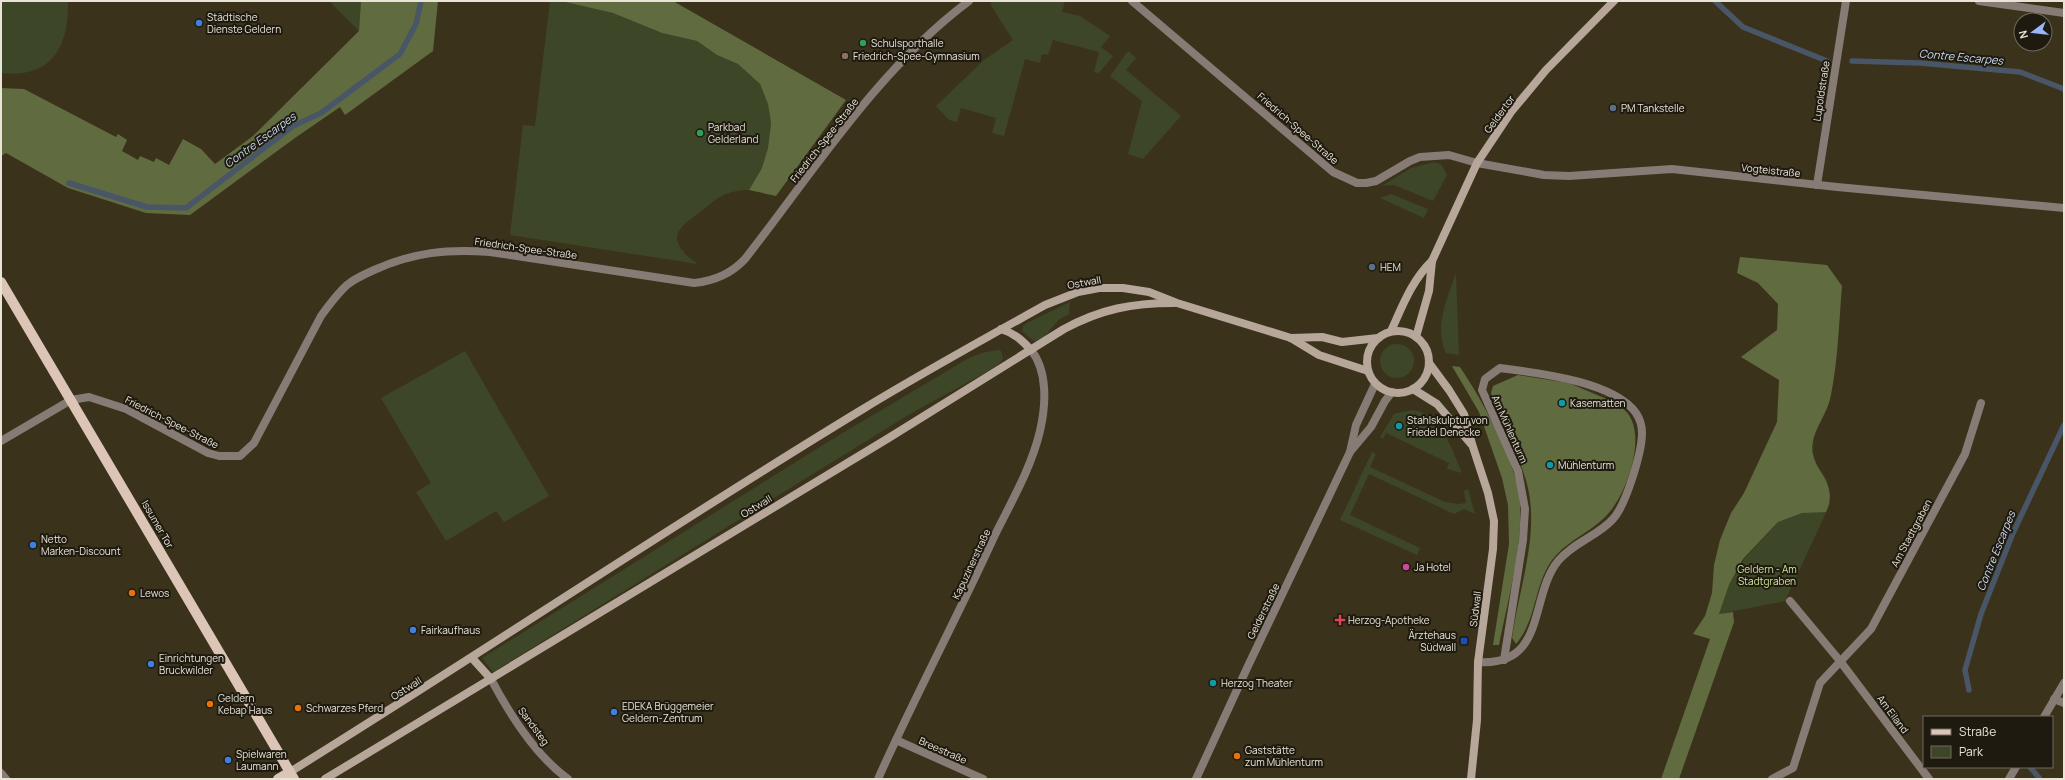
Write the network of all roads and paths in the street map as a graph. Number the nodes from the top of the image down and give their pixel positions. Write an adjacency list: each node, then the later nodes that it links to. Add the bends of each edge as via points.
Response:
1 (968, 1): 24 (street, Friedrich-Spee-Straße, via 894,69 738,267 712,281 694,283 548,260 458,250 428,252 389,263 348,285 321,316 254,443 240,456 208,454 112,403 89,397)
2 (1132, 1): 7 (street, Friedrich-Spee-Straße, via 1344,179 1357,183 1376,181 1410,161 1431,155 1449,155)
3 (1614, 1): 7 (main road, Geldertor, via 1546,70 1511,112)
4 (1846, 1): 8 (street, Lupoldstraße)
5 (1979, 1): 6 (street)
6 (2064, 12)
7 (1477, 163): 8 (street, Vogteistraße, via 1544,175 1570,176 1672,169); 10 (main road, Geldertor)
8 (1817, 185): 9 (street, Vogteistraße)
9 (2064, 208)
10 (1432, 261): 14 (main road, Geldertor, via 1422,270); 15 (main road, Geldertor, via 1429,291)
11 (1, 282): 24 (main road, Issumer Tor)
12 (1177, 303): 13 (main road, Ostwall, via 1164,296 1122,288 1078,292 1056,299); 16 (main road, Ostwall); 18 (main road, Ostwall, via 1130,305 1110,309 1078,322)
13 (1001, 329): 18 (main road, via 1022,340); 30 (main road, Ostwall, via 864,408 634,552)
14 (1391, 331): 15 (main road, via 1399,330); 17 (main road)
15 (1416, 337): 19 (main road, via 1428,354)
16 (1291, 338): 17 (main road, Ostwall, via 1322,337 1342,342); 20 (main road, Ostwall, via 1319,355)
17 (1378, 338): 20 (main road, via 1368,355)
18 (1031, 350): 34 (main road, Ostwall); 39 (street, Kapuzinerstraße, via 1038,358 1044,383 1043,417 1035,447)
19 (1429, 364): 22 (main road, via 1421,382); 27 (main road, Südwall, via 1459,404)
20 (1368, 370): 21 (main road)
21 (1376, 384): 23 (main road); 28 (street, Gelderstraße, via 1356,425)
22 (1413, 389): 23 (main road); 27 (main road, Südwall, via 1437,404)
23 (1392, 392): 28 (street, Gelderstraße, via 1371,427)
24 (71, 400): 26 (street); 42 (main road, Issumer Tor)
25 (1981, 404): 32 (street, Am Stadtgraben, via 1965,454 1871,629)
26 (1, 441)
27 (1472, 444): 33 (main road, Südwall, via 1494,521 1493,549)
28 (1350, 452): 49 (street, Gelderstraße)
29 (1790, 602): 32 (street)
30 (472, 658): 34 (main road); 42 (main road, Ostwall)
31 (1504, 660): 31 (street, Am Mühlenturm, via 1519,650 1529,637 1549,576 1557,562 1569,549 1613,519 1620,509 1631,482 1642,435 1641,423 1635,413 1615,396 1571,379 1500,368 1485,379 1482,390 1518,471 1525,509 1523,540); 33 (street, Am Mühlenturm)
32 (1840, 661): 51 (street, Am Stadtgraben, via 1820,683 1793,768); 52 (street, Am Eiland)
33 (1478, 662): 50 (main road, Südwall, via 1477,720)
34 (491, 679): 45 (main road, Ostwall); 46 (street, Sandsteg, via 526,734)
35 (2064, 683): 36 (street)
36 (2054, 699): 37 (street); 38 (street)
37 (2064, 703)
38 (2045, 716)
39 (896, 740): 47 (street, Kapuzinerstraße); 48 (street, Breestraße)
40 (2015, 768): 53 (street)
41 (1, 773): 43 (street)
42 (292, 775): 44 (main road)
43 (6, 779)
44 (278, 779)
45 (325, 779)
46 (568, 779)
47 (878, 779)
48 (983, 779)
49 (1196, 779)
50 (1471, 779)
51 (1772, 779)
52 (1930, 779)
53 (2009, 779)

